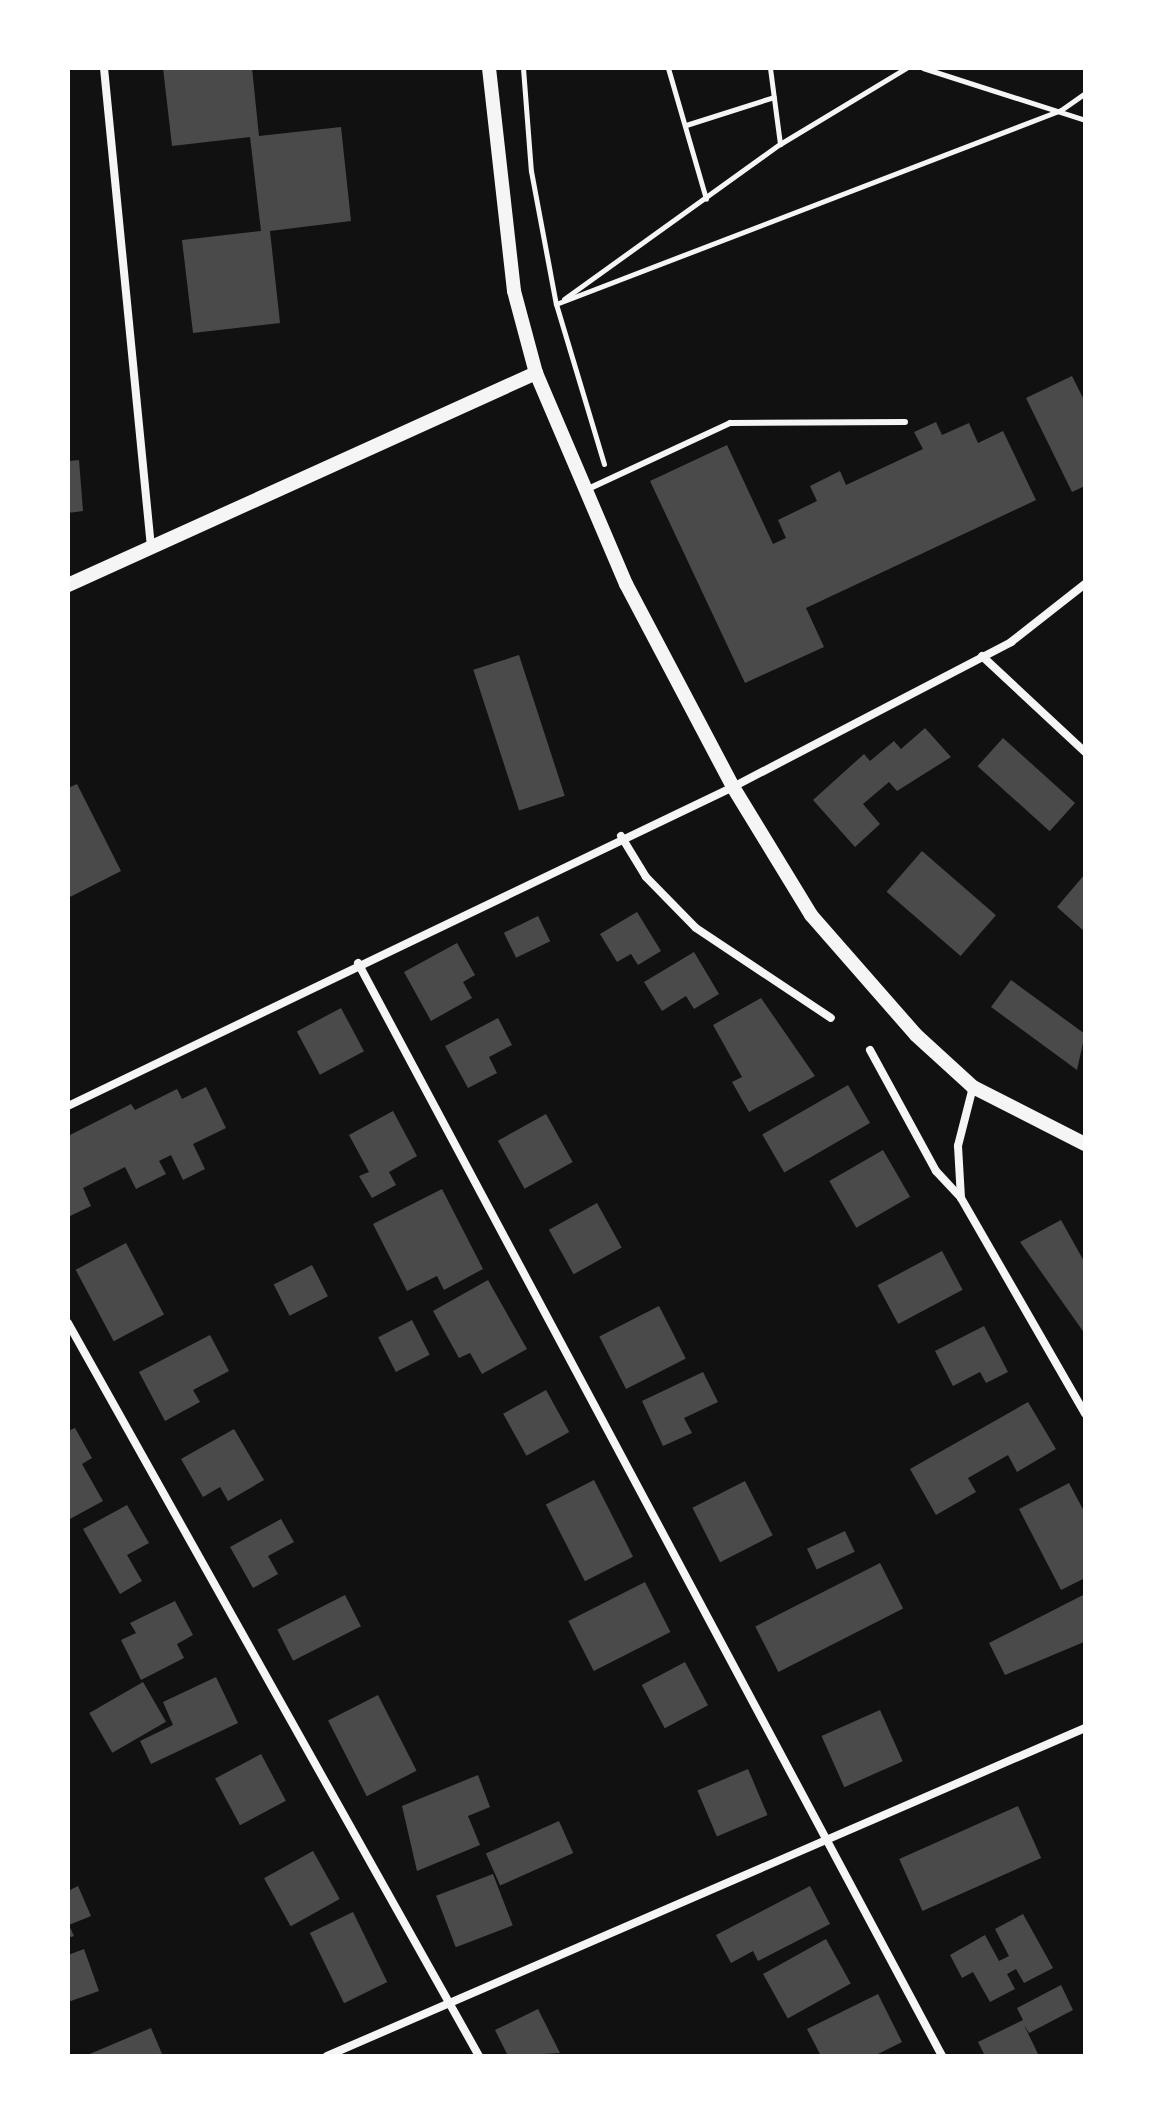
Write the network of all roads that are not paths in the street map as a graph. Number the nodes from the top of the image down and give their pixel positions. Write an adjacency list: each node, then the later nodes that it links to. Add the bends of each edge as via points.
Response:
1 (104, 68): 6 (street)
2 (489, 68): 3 (street, via 514,291)
3 (536, 373): 5 (street); 6 (street)
4 (905, 422): 5 (lane, via 730,423)
5 (583, 492): 11 (street)
6 (151, 546): 8 (street)
7 (1085, 584): 9 (street, via 1045,619)
8 (68, 585)
9 (982, 656): 10 (street); 11 (street)
10 (1085, 752)
11 (733, 787): 12 (street); 16 (street, via 811,915 916,1035)
12 (621, 836): 13 (street); 14 (street, via 646,877 696,928)
13 (358, 963): 17 (street); 23 (street)
14 (831, 1018)
15 (870, 1050): 19 (street, via 936,1171)
16 (973, 1087): 18 (street); 19 (street, via 958,1146)
17 (68, 1106)
18 (1085, 1144)
19 (961, 1198): 21 (street)
20 (68, 1323): 24 (street)
21 (1085, 1414)
22 (1085, 1728): 23 (street)
23 (824, 1841): 24 (street); 27 (street)
24 (450, 2003): 25 (street); 26 (street)
25 (327, 2056)
26 (479, 2056)
27 (942, 2056)

